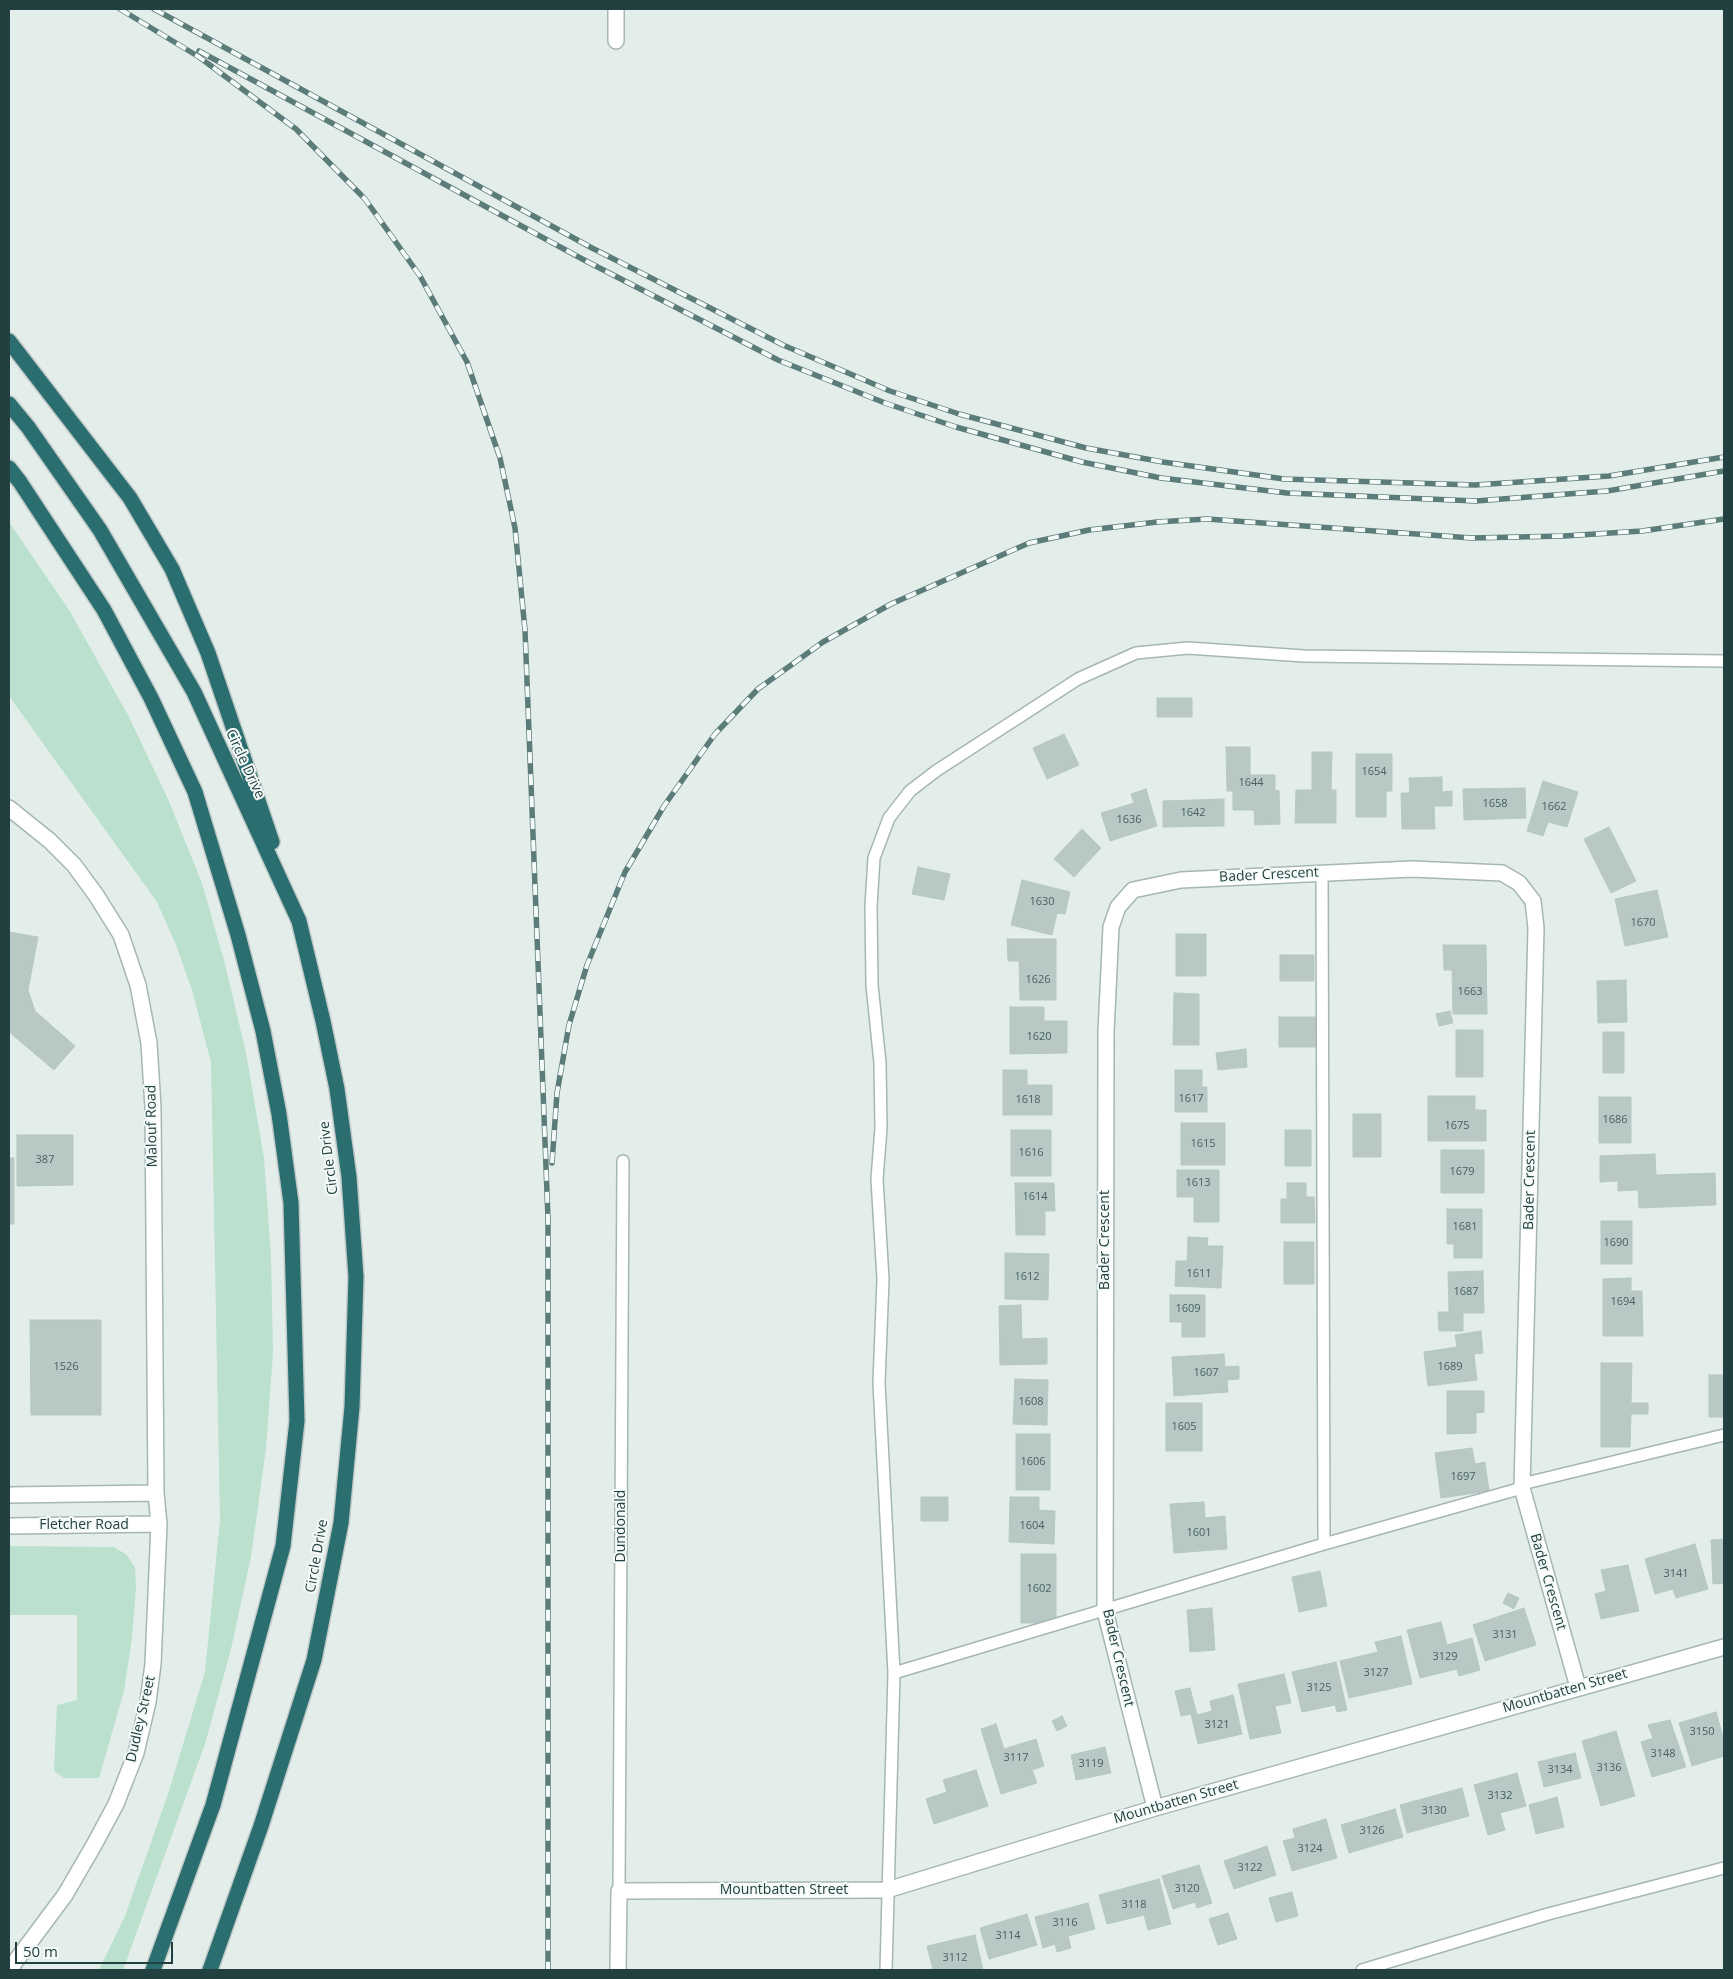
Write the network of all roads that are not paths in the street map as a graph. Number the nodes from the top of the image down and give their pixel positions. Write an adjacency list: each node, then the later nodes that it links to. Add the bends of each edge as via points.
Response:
1 (616, 9): 2 (street)
2 (616, 41)
3 (9, 341): 9 (highway, via 130,498 172,569 208,653)
4 (9, 404): 9 (highway, Circle Drive, via 100,530 194,692)
5 (9, 468): 27 (highway, via 104,610 151,698 194,792 238,934 263,1030 291,1203 297,1421 283,1546 213,1805)
6 (1724, 661): 20 (lane, via 1304,656 1188,648 1136,654 1078,679 910,791 889,818 874,858 871,906 872,985 880,1063 878,1179 883,1279 879,1383)
7 (9, 808): 13 (street, Malouf Road, via 74,865 96,895 121,935 138,985 149,1043 153,1108)
8 (1322, 872): 12 (street, Bader Crescent, via 1412,869 1502,873 1520,883 1533,900 1536,928); 17 (lane); 18 (street, Bader Crescent, via 1154,884 1132,890 1118,907 1111,927 1106,1032)
9 (298, 921): 28 (highway, Circle Drive, via 337,1089 349,1177 356,1276 352,1407 341,1523 314,1660 261,1826)
10 (623, 1160): 25 (lane, Dundonald)
11 (1724, 1435): 12 (lane)
12 (1522, 1486): 17 (lane); 21 (street, Bader Crescent)
13 (156, 1493): 14 (street); 15 (street, Dudley Street)
14 (9, 1495)
15 (159, 1524): 16 (street, Fletcher Road); 26 (street, Dudley Street, via 153,1664 136,1753 116,1804 90,1853 65,1895)
16 (9, 1526)
17 (1324, 1544): 18 (lane)
18 (1105, 1611): 20 (lane); 22 (street, Bader Crescent)
19 (1724, 1647): 21 (street, Mountbatten Street)
20 (894, 1673): 24 (lane)
21 (1578, 1687): 22 (street, Mountbatten Street)
22 (1155, 1808): 24 (street, Mountbatten Street)
23 (1724, 1868): 31 (lane, via 1548,1914)
24 (887, 1890): 25 (street, Mountbatten Street); 30 (lane)
25 (618, 1891): 29 (street)
26 (9, 1970)
27 (154, 1970)
28 (210, 1970)
29 (618, 1970)
30 (886, 1970)
31 (1362, 1970)

